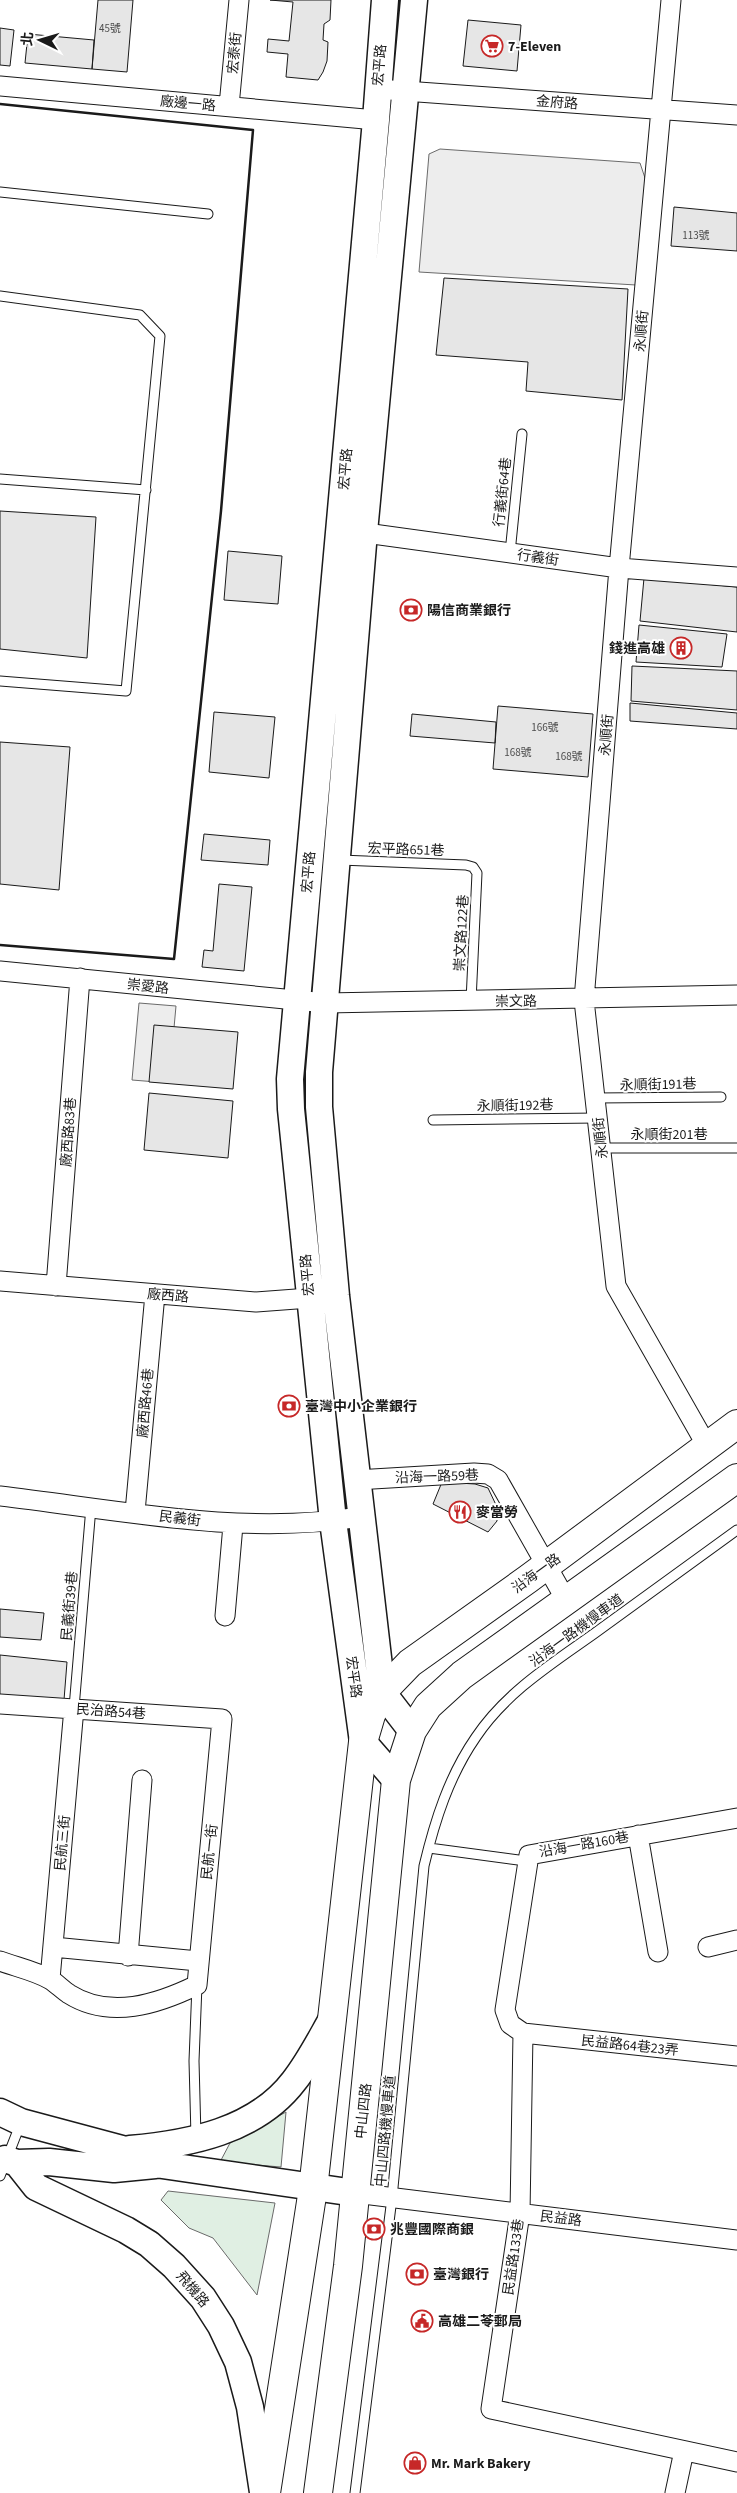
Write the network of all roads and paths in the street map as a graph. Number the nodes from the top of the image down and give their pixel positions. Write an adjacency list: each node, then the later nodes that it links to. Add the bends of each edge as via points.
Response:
1 (239, 0): 8 (street, 宏泰街)
2 (385, 0): 6 (street, 宏平路)
3 (414, 0): 7 (street, 宏平路)
4 (671, 0): 9 (street, 永順街)
5 (0, 86): 8 (street, 廠邊一路)
6 (377, 89): 7 (street, 金府路); 11 (street, 宏平路)
7 (405, 91): 9 (street, 金府路); 18 (street, 宏平路)
8 (229, 106): 11 (street, 廠邊一路)
9 (662, 110): 10 (street, 金府路); 20 (street, 永順街)
10 (737, 115)
11 (376, 120): 18 (street, 宏平路)
12 (0, 192): 13 (lane)
13 (208, 214)
14 (0, 296): 17 (lane, via 140,315 160,336)
15 (522, 434): 19 (lane, 行義街64巷)
16 (0, 479): 17 (lane)
17 (146, 490): 22 (lane, via 126,691)
18 (352, 531): 19 (street, 行義街); 23 (street, 宏平路); 29 (street, 宏平路)
19 (510, 553): 20 (street, 行義街)
20 (619, 568): 21 (street, 行義街); 28 (street, 永順街)
21 (737, 576)
22 (0, 681)
23 (337, 860): 24 (lane, 宏平路651巷); 31 (street, 宏平路)
24 (473, 867): 30 (lane, 崇文路122巷, via 477,872)
25 (0, 970): 26 (street, 崇愛路)
26 (80, 978): 29 (street, 崇愛路); 39 (street, 廠西路83巷)
27 (737, 996): 28 (street, 崇文路)
28 (584, 1000): 30 (street, 崇文路); 33 (street, 永順街)
29 (296, 1002): 31 (street, 崇文路); 42 (street, 宏平路, via 291,1109)
30 (471, 1002): 31 (street, 崇文路)
31 (326, 1003): 41 (street, 宏平路, via 319,1107)
32 (721, 1097): 33 (lane, 永順街191巷)
33 (596, 1098): 34 (street, 永順街)
34 (598, 1118): 35 (lane, 永順街192巷); 36 (street, 永順街)
35 (433, 1120)
36 (601, 1148): 37 (lane, 永順街201巷); 44 (street, 永順街, via 616,1286)
37 (737, 1148)
38 (0, 1281): 39 (street, 廠西路)
39 (56, 1286): 40 (street, 廠西路)
40 (154, 1294): 42 (street, 廠西路, via 256,1302); 49 (street, 廠西路46巷)
41 (336, 1296): 42 (street, 廠西路); 46 (street, 宏平路)
42 (309, 1299): 51 (street, 宏平路)
43 (737, 1424): 44 (main road, 沿海一路)
44 (707, 1446): 54 (main road, 沿海一路)
45 (737, 1478): 55 (main road)
46 (356, 1480): 50 (street, 宏平路); 54 (street, 沿海一路59巷, via 488,1474 498,1480)
47 (0, 1496): 48 (street, 民義街)
48 (91, 1507): 49 (street, 民義街); 59 (lane, 民義街39巷)
49 (135, 1512): 52 (street, 民義街)
50 (360, 1517): 51 (street, 民義街); 57 (street, 宏平路)
51 (333, 1521): 52 (street, 民義街); 62 (street, 宏平路)
52 (233, 1525): 56 (street)
53 (737, 1530): 63 (lane, 沿海一路機慢車道, via 536,1675 502,1704 476,1736)
54 (546, 1566): 55 (street, 沿海一路59巷); 57 (main road, 沿海一路, via 410,1664)
55 (566, 1600): 61 (main road, via 462,1675 428,1706)
56 (225, 1616)
57 (382, 1692): 61 (street, 宏平路); 62 (main road, 沿海一路)
58 (0, 1704): 59 (street, 民治路54巷)
59 (74, 1708): 60 (street, 民治路54巷); 71 (street, 民航三街)
60 (222, 1719): 76 (street, 民航一街)
61 (412, 1730): 65 (main road, 中山四路)
62 (363, 1742): 65 (street); 79 (main road)
63 (453, 1774): 68 (lane, 中山四路機慢車道, via 436,1816)
64 (142, 1780): 74 (street)
65 (396, 1780): 88 (main road, 中山四路)
66 (737, 1818): 67 (street, 沿海一路160巷)
67 (638, 1835): 69 (street, 沿海一路160巷, via 535,1852); 73 (street)
68 (429, 1848): 69 (lane); 89 (lane, 中山四路機慢車道, via 424,1866)
69 (526, 1861): 80 (street, 沿海一路160巷, via 505,2010 510,2024)
70 (737, 1940): 72 (street)
71 (53, 1947): 74 (street); 77 (street, 民航三街)
72 (708, 1948)
73 (658, 1952)
74 (128, 1956): 76 (street)
75 (0, 1961): 77 (street)
76 (198, 1961): 78 (street, 民航一街)
77 (50, 1979): 78 (street, via 70,1995 106,2009 136,2007 169,1999)
78 (197, 1985): 83 (lane, via 194,2061)
79 (332, 2018): 83 (street, via 294,2082 278,2098 257,2115); 87 (main road)
80 (523, 2033): 81 (street, 民益路64巷23弄); 90 (street, 民益路133巷)
81 (737, 2056)
82 (10, 2117): 84 (street); 85 (lane)
83 (196, 2140): 84 (street)
84 (122, 2149): 86 (street)
85 (5, 2163): 86 (street, via 49,2162 114,2170); 94 (street, 飛機路, via 36,2187 149,2244 203,2298 238,2362 250,2407)
86 (162, 2165): 87 (street)
87 (313, 2189): 88 (street); 94 (main road)
88 (355, 2194): 89 (street, 民益路); 95 (main road, 中山四路)
89 (392, 2198): 90 (street, 民益路); 96 (lane, 中山四路機慢車道)
90 (520, 2213): 91 (street, 民益路); 92 (street, 民益路133巷, via 491,2408)
91 (737, 2240)
92 (684, 2451): 93 (street, 民益路133巷); 97 (street)
93 (737, 2462)
94 (264, 2493)
95 (318, 2493)
96 (355, 2493)
97 (675, 2493)

